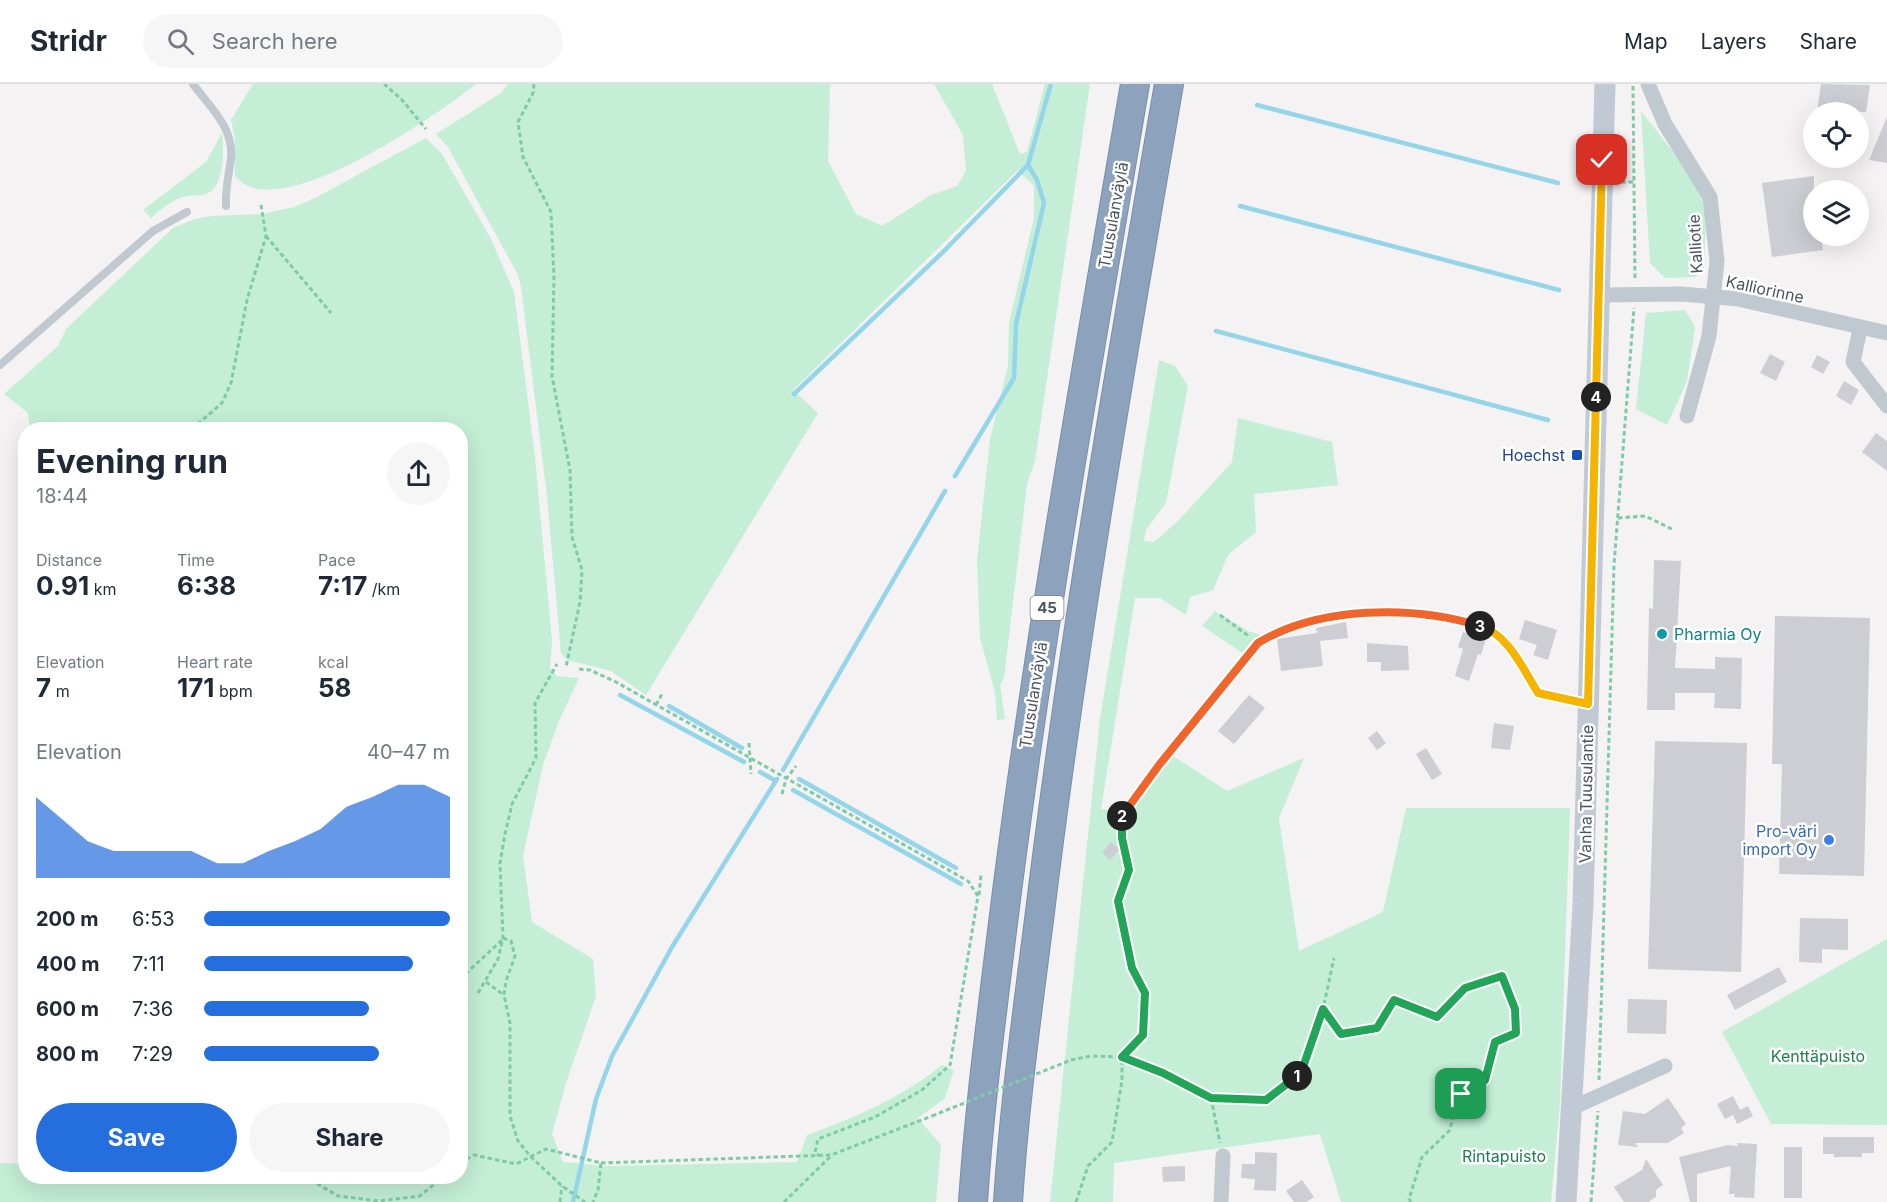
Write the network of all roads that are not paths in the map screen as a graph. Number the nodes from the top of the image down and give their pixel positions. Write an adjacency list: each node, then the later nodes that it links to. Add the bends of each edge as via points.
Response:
1 (193, 84): 8 (lane, via 229,132)
2 (1120, 84): 7 (highway)
3 (1135, 84): 7 (highway, Tuusulanväylä / 45)
4 (1169, 84): 23 (highway, Tuusulanväylä / 45, via 1101,479 1059,756 1013,1130)
5 (1605, 84): 10 (main road, Vanha Tuusulantie)
6 (1648, 84): 11 (street, Kalliotie, via 1665,123 1710,197 1717,261)
7 (1118, 186): 22 (highway, Tuusulanväylä / 45, via 1025,749)
8 (226, 206)
9 (187, 212): 14 (lane, via 153,231)
10 (1598, 295): 11 (street, Kalliorinne); 17 (main road, Vanha Tuusulantie)
11 (1713, 296): 12 (street, Kalliorinne); 16 (street, Kalliotie, via 1709,336)
12 (1860, 329): 13 (street, Kalliorinne); 15 (street, via 1853,362)
13 (1887, 333)
14 (0, 365)
15 (1887, 406)
16 (1687, 416)
17 (1588, 704): 18 (lane, via 1538,693 1509,647 1490,629 1462,620 1372,611 1283,632 1258,643); 20 (main road, Vanha Tuusulantie)
18 (1122, 814)
19 (1665, 1066): 20 (street)
20 (1572, 1108): 25 (main road, Vanha Tuusulantie)
21 (1223, 1156): 24 (street)
22 (973, 1202)
23 (1008, 1202)
24 (1221, 1202)
25 (1566, 1202)

